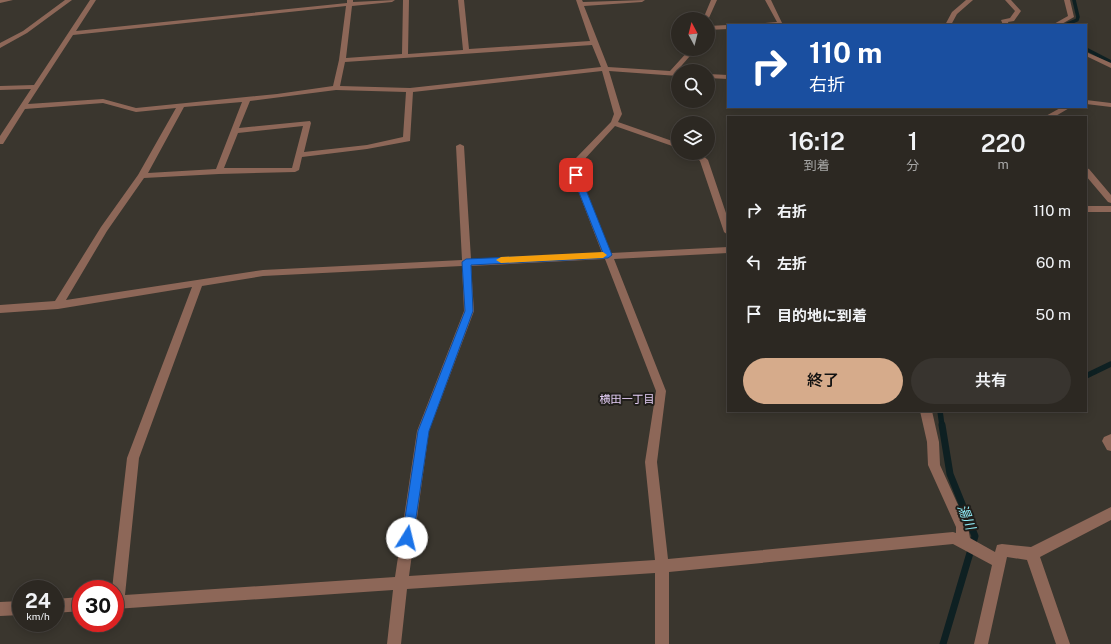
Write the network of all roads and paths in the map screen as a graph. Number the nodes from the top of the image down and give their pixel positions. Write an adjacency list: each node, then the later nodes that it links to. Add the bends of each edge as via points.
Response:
1 (10, 0): 13 (street)
2 (69, 0): 25 (street, via 25,32)
3 (93, 0): 23 (street)
4 (392, 0): 14 (street)
5 (406, 0): 28 (street)
6 (462, 0): 26 (street)
7 (642, 0): 15 (street)
8 (714, 0): 16 (street)
9 (768, 0): 18 (street)
10 (970, 0): 19 (street, via 954,12)
11 (1008, 0): 17 (street, via 1018,11 1012,20)
12 (1067, 0): 20 (street, via 1071,17)
13 (0, 1)
14 (350, 2): 23 (street); 30 (street)
15 (580, 2): 24 (street)
16 (709, 12)
17 (1005, 22)
18 (781, 24)
19 (948, 24)
20 (1057, 24)
21 (727, 27): 22 (street)
22 (715, 28)
23 (73, 33): 37 (street)
24 (594, 43): 26 (street); 33 (street)
25 (0, 46)
26 (466, 52): 28 (street)
27 (1087, 54): 32 (street)
28 (405, 56): 30 (street)
29 (687, 56): 31 (street)
30 (342, 60): 39 (street)
31 (680, 64)
32 (1111, 66)
33 (605, 69): 34 (street); 40 (street); 48 (street, via 618,114)
34 (671, 74)
35 (715, 76): 36 (street)
36 (727, 77)
37 (36, 87): 38 (street); 45 (street)
38 (0, 88)
39 (336, 88): 40 (street); 41 (street)
40 (410, 90): 53 (street, via 407,139 367,147)
41 (247, 99): 44 (street); 49 (street)
42 (1087, 102): 43 (street)
43 (1111, 105)
44 (181, 106): 45 (street, via 136,110 102,101); 57 (street)
45 (23, 107): 50 (street)
46 (1065, 108): 47 (street)
47 (1050, 116)
48 (614, 123): 51 (street); 63 (street, via 578,162 576,175)
49 (234, 131): 53 (street, via 307,123); 55 (street)
50 (0, 142)
51 (671, 143)
52 (460, 146): 64 (street)
53 (299, 155): 55 (street, via 295,170)
54 (704, 160): 61 (street)
55 (219, 171): 57 (street)
56 (1087, 172): 58 (street)
57 (142, 176): 66 (street, via 104,229)
58 (1111, 200)
59 (1087, 209): 60 (street)
60 (1111, 209)
61 (727, 229)
62 (727, 250): 63 (street)
63 (608, 255): 64 (street); 75 (street, via 661,391 651,462)
64 (466, 262): 65 (street, via 263,273); 77 (street, via 469,311 423,431)
65 (198, 283): 66 (street); 76 (street, via 133,458)
66 (58, 305): 67 (street)
67 (0, 309)
68 (926, 412): 72 (street, via 933,442 934,465 962,527)
69 (1111, 439): 70 (street, via 1108,441)
70 (1111, 446)
71 (1111, 514): 73 (street)
72 (965, 543): 74 (street); 75 (street, via 953,538)
73 (1032, 554): 74 (street, via 1002,550); 84 (street)
74 (999, 562): 83 (street)
75 (662, 566): 77 (street); 82 (street)
76 (119, 580)
77 (401, 584): 78 (street); 81 (street)
78 (124, 601)
79 (12, 608): 80 (street)
80 (0, 609)
81 (394, 644)
82 (662, 644)
83 (981, 644)
84 (1062, 644)

